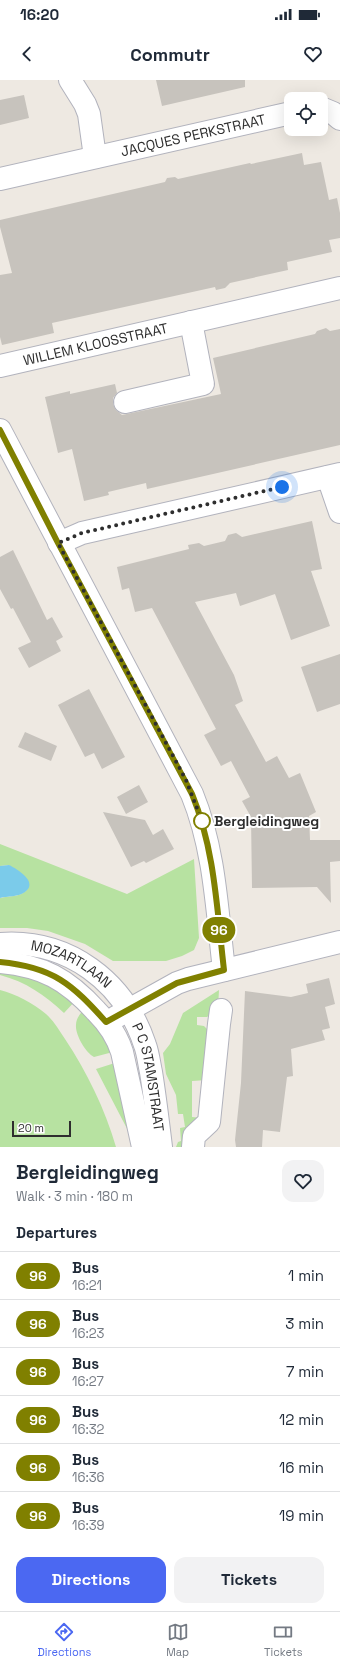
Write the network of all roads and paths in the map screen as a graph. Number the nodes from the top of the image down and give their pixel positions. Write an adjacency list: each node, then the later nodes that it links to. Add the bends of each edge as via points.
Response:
1 (70, 80): 5 (street, via 89,114)
2 (328, 111): 4 (street)
3 (284, 115): 5 (street, JACQUES PERKSTRAAT)
4 (340, 120)
5 (95, 157): 6 (street, JACQUES PERKSTRAAT)
6 (0, 179)
7 (340, 288): 8 (street, WILLEM KLOOSSTRAAT)
8 (191, 322): 9 (street, WILLEM KLOOSSTRAAT); 10 (street, via 203,384)
9 (0, 366)
10 (125, 402)
11 (0, 430): 14 (street)
12 (334, 475): 13 (street); 14 (street, via 82,533)
13 (340, 512)
14 (58, 543): 18 (street, via 186,780 198,809 212,865)
15 (340, 942): 18 (street)
16 (0, 944): 19 (street, MOZARTLAAN, via 35,946 73,957 104,979)
17 (0, 962): 21 (street, MOZARTLAAN, via 28,966 61,980 86,1000)
18 (224, 970): 19 (street, via 177,983)
19 (129, 1010): 21 (street); 23 (street, P C STAMSTRAAT, via 146,1046)
20 (221, 1010): 24 (street, via 209,1122 194,1136)
21 (106, 1022): 22 (street, P C STAMSTRAAT, via 122,1052)
22 (143, 1147)
23 (161, 1147)
24 (193, 1147)

